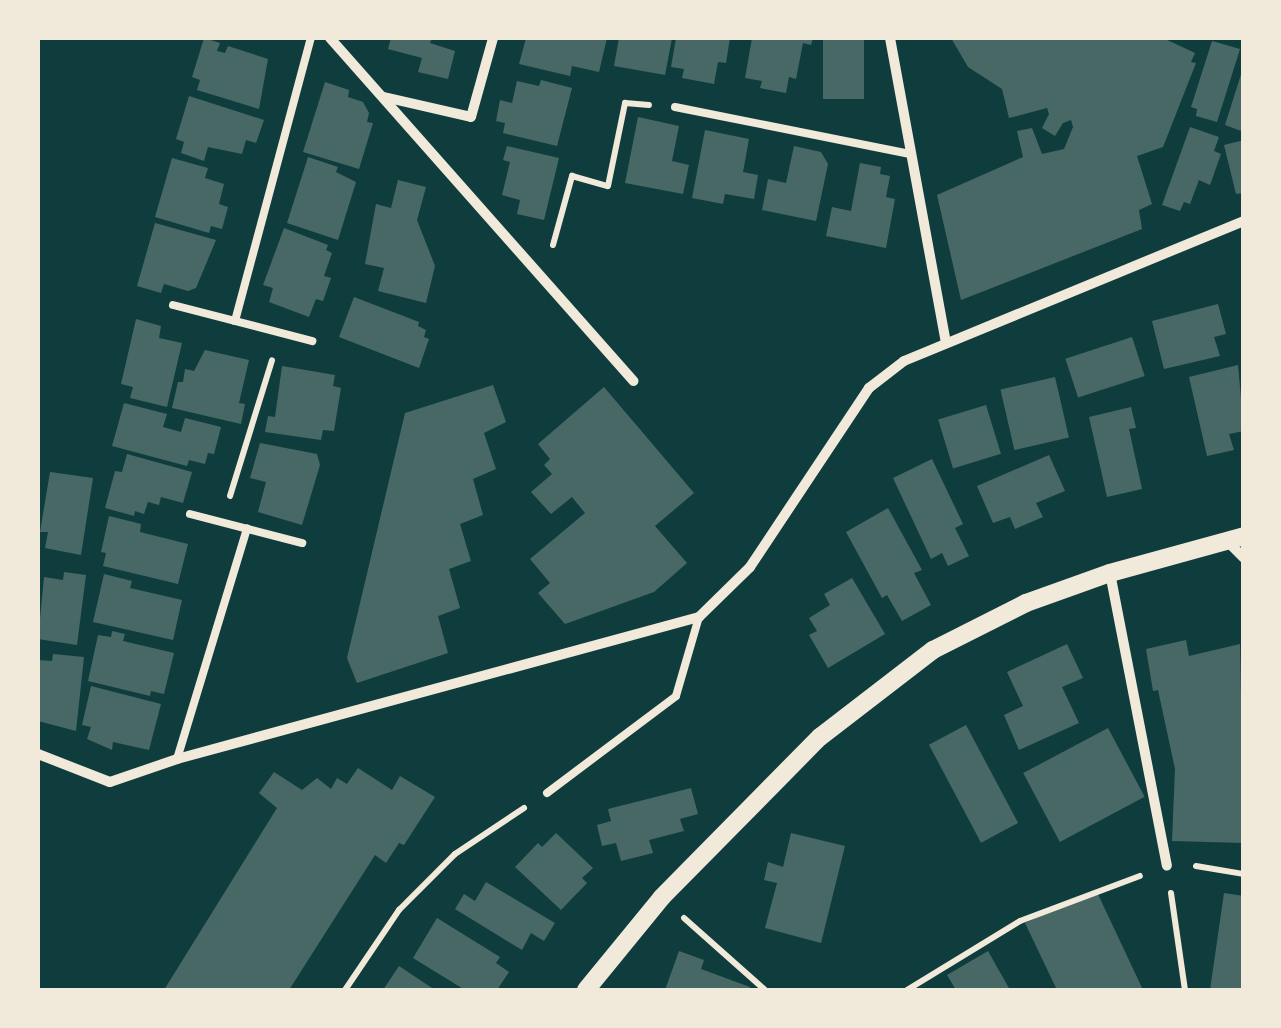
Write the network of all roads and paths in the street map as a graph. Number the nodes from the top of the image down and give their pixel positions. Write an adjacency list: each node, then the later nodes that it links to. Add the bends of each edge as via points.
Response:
1 (311, 38): 11 (lane)
2 (330, 38): 5 (street)
3 (493, 38): 5 (street, via 471,117)
4 (890, 38): 7 (street)
5 (383, 97): 9 (street)
6 (674, 107): 7 (lane); 9 (path, via 625,103 608,186 572,176)
7 (911, 154): 14 (street)
8 (1244, 221): 14 (street)
9 (544, 280): 15 (street)
10 (173, 304): 11 (lane)
11 (235, 321): 12 (lane)
12 (281, 333): 13 (lane); 17 (path)
13 (312, 341)
14 (946, 342): 23 (street, via 904,361 870,388 750,567)
15 (634, 382)
16 (190, 514): 17 (lane)
17 (222, 522): 18 (lane)
18 (247, 528): 20 (lane); 25 (lane)
19 (1236, 538): 21 (street); 22 (street)
20 (302, 542)
21 (1244, 558)
22 (1110, 572): 27 (street); 29 (street, via 1026,603 932,650 820,737)
23 (699, 618): 25 (street); 26 (lane, via 676,696)
24 (38, 754): 25 (street, via 110,782)
25 (177, 759)
26 (547, 793): 30 (path, via 455,854 398,910)
27 (1166, 866): 28 (path); 33 (path, via 1020,921); 34 (path)
28 (1244, 874)
29 (662, 896): 31 (street); 32 (path)
30 (345, 990)
31 (586, 990)
32 (765, 990)
33 (907, 990)
34 (1185, 990)

